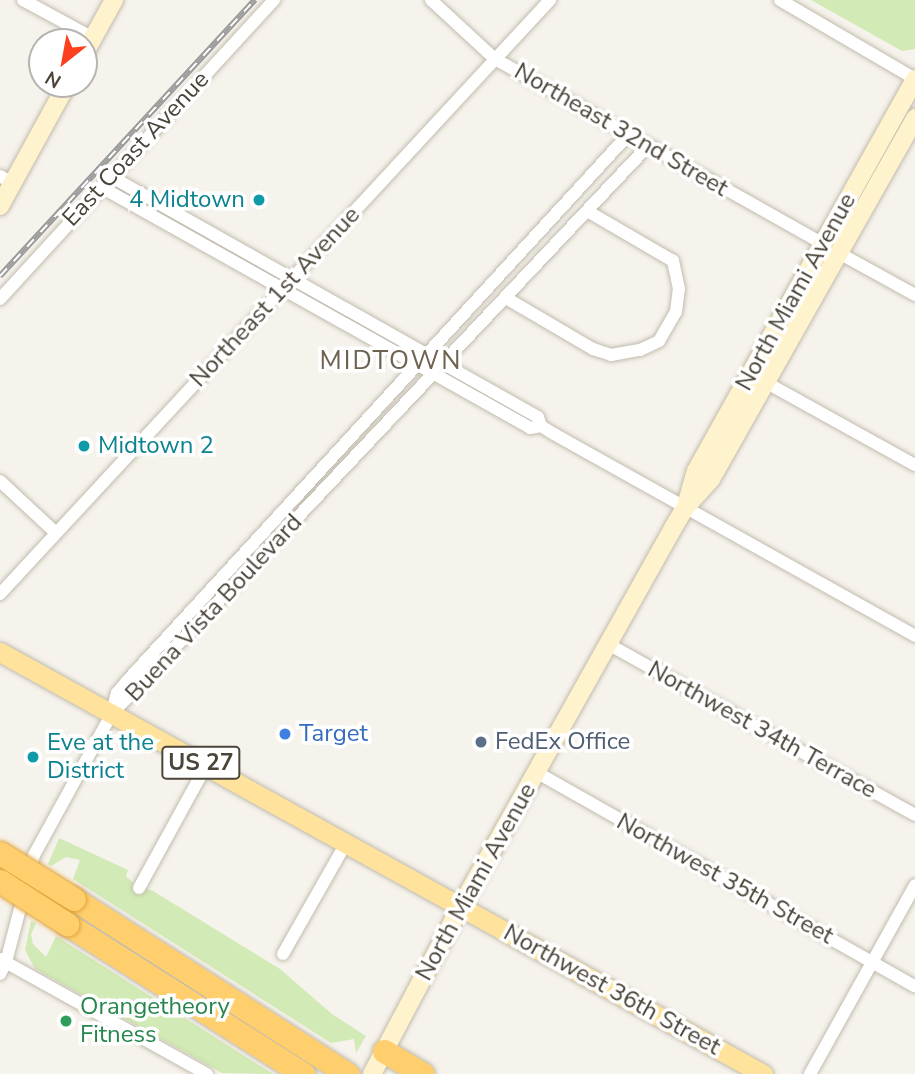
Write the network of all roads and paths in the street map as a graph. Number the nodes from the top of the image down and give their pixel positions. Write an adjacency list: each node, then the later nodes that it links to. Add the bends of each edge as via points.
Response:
1 (23, 0): 7 (street)
2 (114, 0): 8 (main road)
3 (274, 0): 15 (street, East Coast Avenue)
4 (431, 0): 9 (street, Northeast 32nd Street)
5 (550, 0): 9 (street, Northeast 1st Avenue)
6 (780, 0): 10 (street)
7 (63, 28)
8 (98, 28)
9 (495, 59): 13 (street, Northeast 32nd Street); 23 (street, Northeast 1st Avenue)
10 (915, 79): 20 (main road, via 913,103 864,190); 21 (main road, North Miami Avenue)
11 (58, 98): 16 (main road)
12 (915, 118): 20 (main road, North Miami Avenue)
13 (628, 135): 14 (street, Northeast 32nd Street); 28 (street, Buena Vista Boulevard)
14 (648, 146): 19 (street, Buena Vista Boulevard); 21 (street, Northeast 32nd Street)
15 (110, 176): 17 (street, East Coast Avenue); 23 (street)
16 (6, 180): 18 (main road)
17 (101, 187): 24 (street); 27 (street, East Coast Avenue)
18 (0, 206)
19 (587, 211): 26 (street, Buena Vista Boulevard); 26 (street, via 673,261 679,289 676,312 659,341 611,355)
20 (854, 227): 22 (main road, North Miami Avenue)
21 (823, 244): 33 (main road, via 820,268 751,391); 37 (main road, North Miami Avenue, via 696,471)
22 (839, 253): 25 (street); 32 (main road, North Miami Avenue)
23 (291, 278): 24 (street, Northeast 1st Avenue); 28 (street)
24 (282, 289): 30 (street); 38 (street, Northeast 1st Avenue)
25 (915, 295)
26 (506, 298): 29 (street, Buena Vista Boulevard)
27 (0, 299)
28 (428, 355): 29 (street); 30 (street, Buena Vista Boulevard)
29 (444, 364): 31 (street, Buena Vista Boulevard); 34 (street, via 538,417)
30 (418, 366): 31 (street); 43 (street, Buena Vista Boulevard, via 127,681 117,693)
31 (434, 375): 34 (street, via 530,428); 43 (street, Buena Vista Boulevard)
32 (767, 383): 33 (main road, North Miami Avenue); 35 (street)
33 (743, 424): 37 (main road, North Miami Avenue, via 711,479)
34 (541, 426): 37 (street)
35 (915, 466)
36 (0, 481): 38 (street)
37 (685, 508): 40 (street); 41 (main road, North Miami Avenue)
38 (56, 533): 39 (street, Northeast 1st Avenue)
39 (0, 594)
40 (915, 636)
41 (608, 644): 45 (main road, North Miami Avenue); 46 (street, Northwest 34th Terrace)
42 (0, 652): 43 (main road, US 27)
43 (111, 715): 44 (main road, US 27); 54 (street, via 34,855)
44 (206, 766): 47 (main road, US 27); 51 (street)
45 (536, 772): 52 (main road, North Miami Avenue); 55 (street, Northwest 35th Street)
46 (915, 815)
47 (346, 843): 52 (main road, US 27); 53 (street)
48 (0, 852): 61 (highway, bridge)
49 (0, 881): 60 (highway, bridge)
50 (915, 885): 55 (street)
51 (139, 888)
52 (461, 906): 58 (main road, North Miami Avenue); 64 (main road, Northwest 36th Street / US 27)
53 (284, 954)
54 (3, 960): 56 (street); 59 (street)
55 (872, 961): 57 (street, Northwest 35th Street); 65 (street)
56 (0, 974)
57 (915, 986)
58 (384, 1051): 62 (main road, North Miami Avenue); 63 (highway)
59 (207, 1074)
60 (303, 1074)
61 (348, 1074)
62 (372, 1074)
63 (423, 1074)
64 (763, 1074)
65 (810, 1074)

